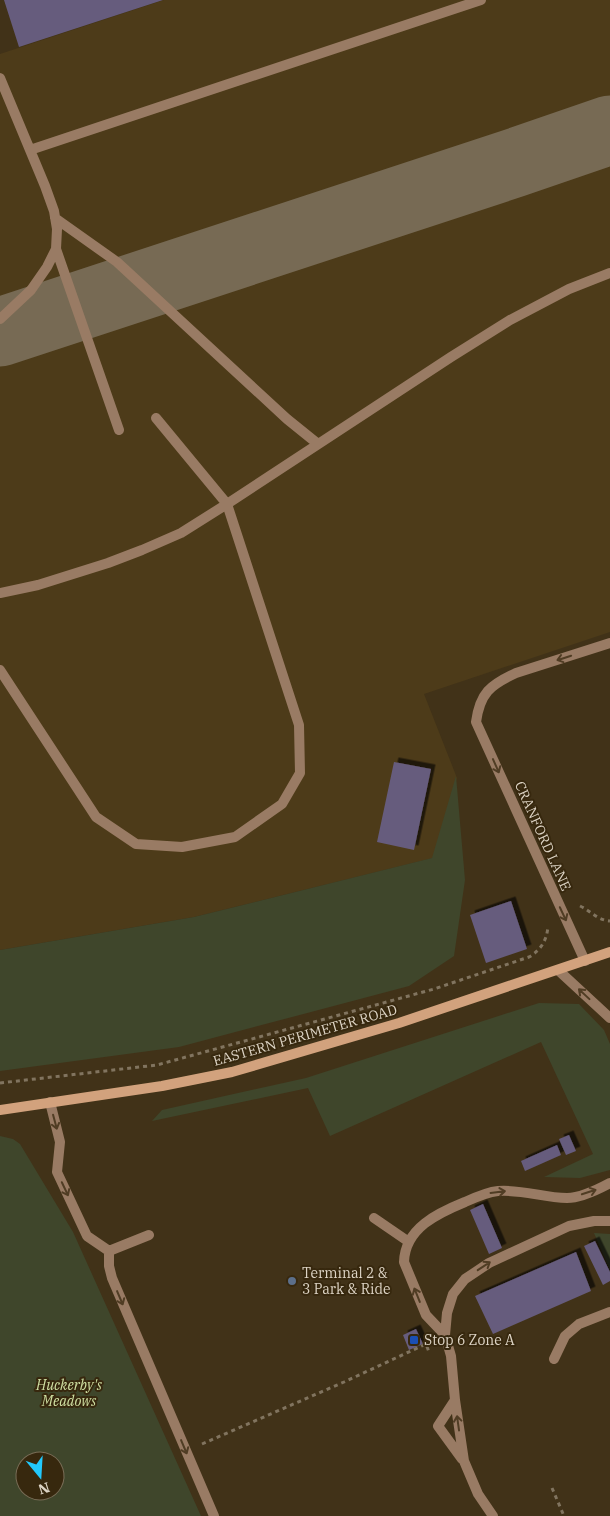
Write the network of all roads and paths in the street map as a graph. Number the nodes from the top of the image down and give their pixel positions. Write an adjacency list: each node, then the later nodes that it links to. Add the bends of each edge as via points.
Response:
1 (481, 0): 3 (street)
2 (0, 78): 3 (street)
3 (30, 150): 4 (street, via 46,186)
4 (55, 218): 5 (street); 10 (street, via 117,262)
5 (56, 249): 7 (street, via 31,290); 9 (street)
6 (610, 273): 10 (street, via 569,289 510,320)
7 (0, 319)
8 (156, 418): 11 (street)
9 (119, 430)
10 (318, 444): 11 (street)
11 (227, 504): 12 (street, via 181,533 142,550 80,573); 14 (street, via 299,725 300,772 282,804 235,836 182,847 136,844 96,817)
12 (0, 593)
13 (610, 643): 15 (street, CRANFORD LANE, one-way to 15, via 505,678 481,699 478,710 476,722)
14 (0, 670)
15 (562, 912): 16 (path, via 581,906 595,917); 18 (street, CRANFORD LANE, one-way to 18); 21 (path, via 546,918 548,927 543,943 528,957 434,989 157,1065)
16 (610, 921)
17 (610, 952): 18 (street, EASTERN PERIMETER ROAD)
18 (585, 961): 19 (street, EASTERN PERIMETER ROAD)
19 (558, 970): 20 (street, one-way to 19); 22 (street, EASTERN PERIMETER ROAD, via 399,1023 232,1072)
20 (610, 1018)
21 (0, 1083)
22 (50, 1102): 23 (street, EASTERN PERIMETER ROAD); 29 (street, one-way to 29, via 60,1142 58,1172 87,1236)
23 (0, 1110)
24 (610, 1184): 28 (street, one-way to 24, via 417,1229 443,1211 496,1191 568,1198)
25 (374, 1218): 28 (street)
26 (610, 1221): 31 (street, one-way to 26, via 453,1294 465,1279 489,1263 569,1226)
27 (149, 1235): 29 (street)
28 (409, 1242): 31 (street, one-way to 28, via 426,1315 404,1262)
29 (110, 1251): 35 (street, one-way to 35, via 112,1278)
30 (610, 1312): 33 (street, via 579,1324 565,1336)
31 (445, 1334): 32 (street)
32 (451, 1356): 34 (street); 35 (path, via 432,1358 426,1344)
33 (554, 1359)
34 (455, 1400): 36 (street, one-way to 34); 36 (street, via 438,1426)
35 (186, 1452): 38 (street)
36 (464, 1461): 39 (street, via 478,1494)
37 (552, 1488): 40 (path)
38 (214, 1516)
39 (493, 1516)
40 (564, 1516)

